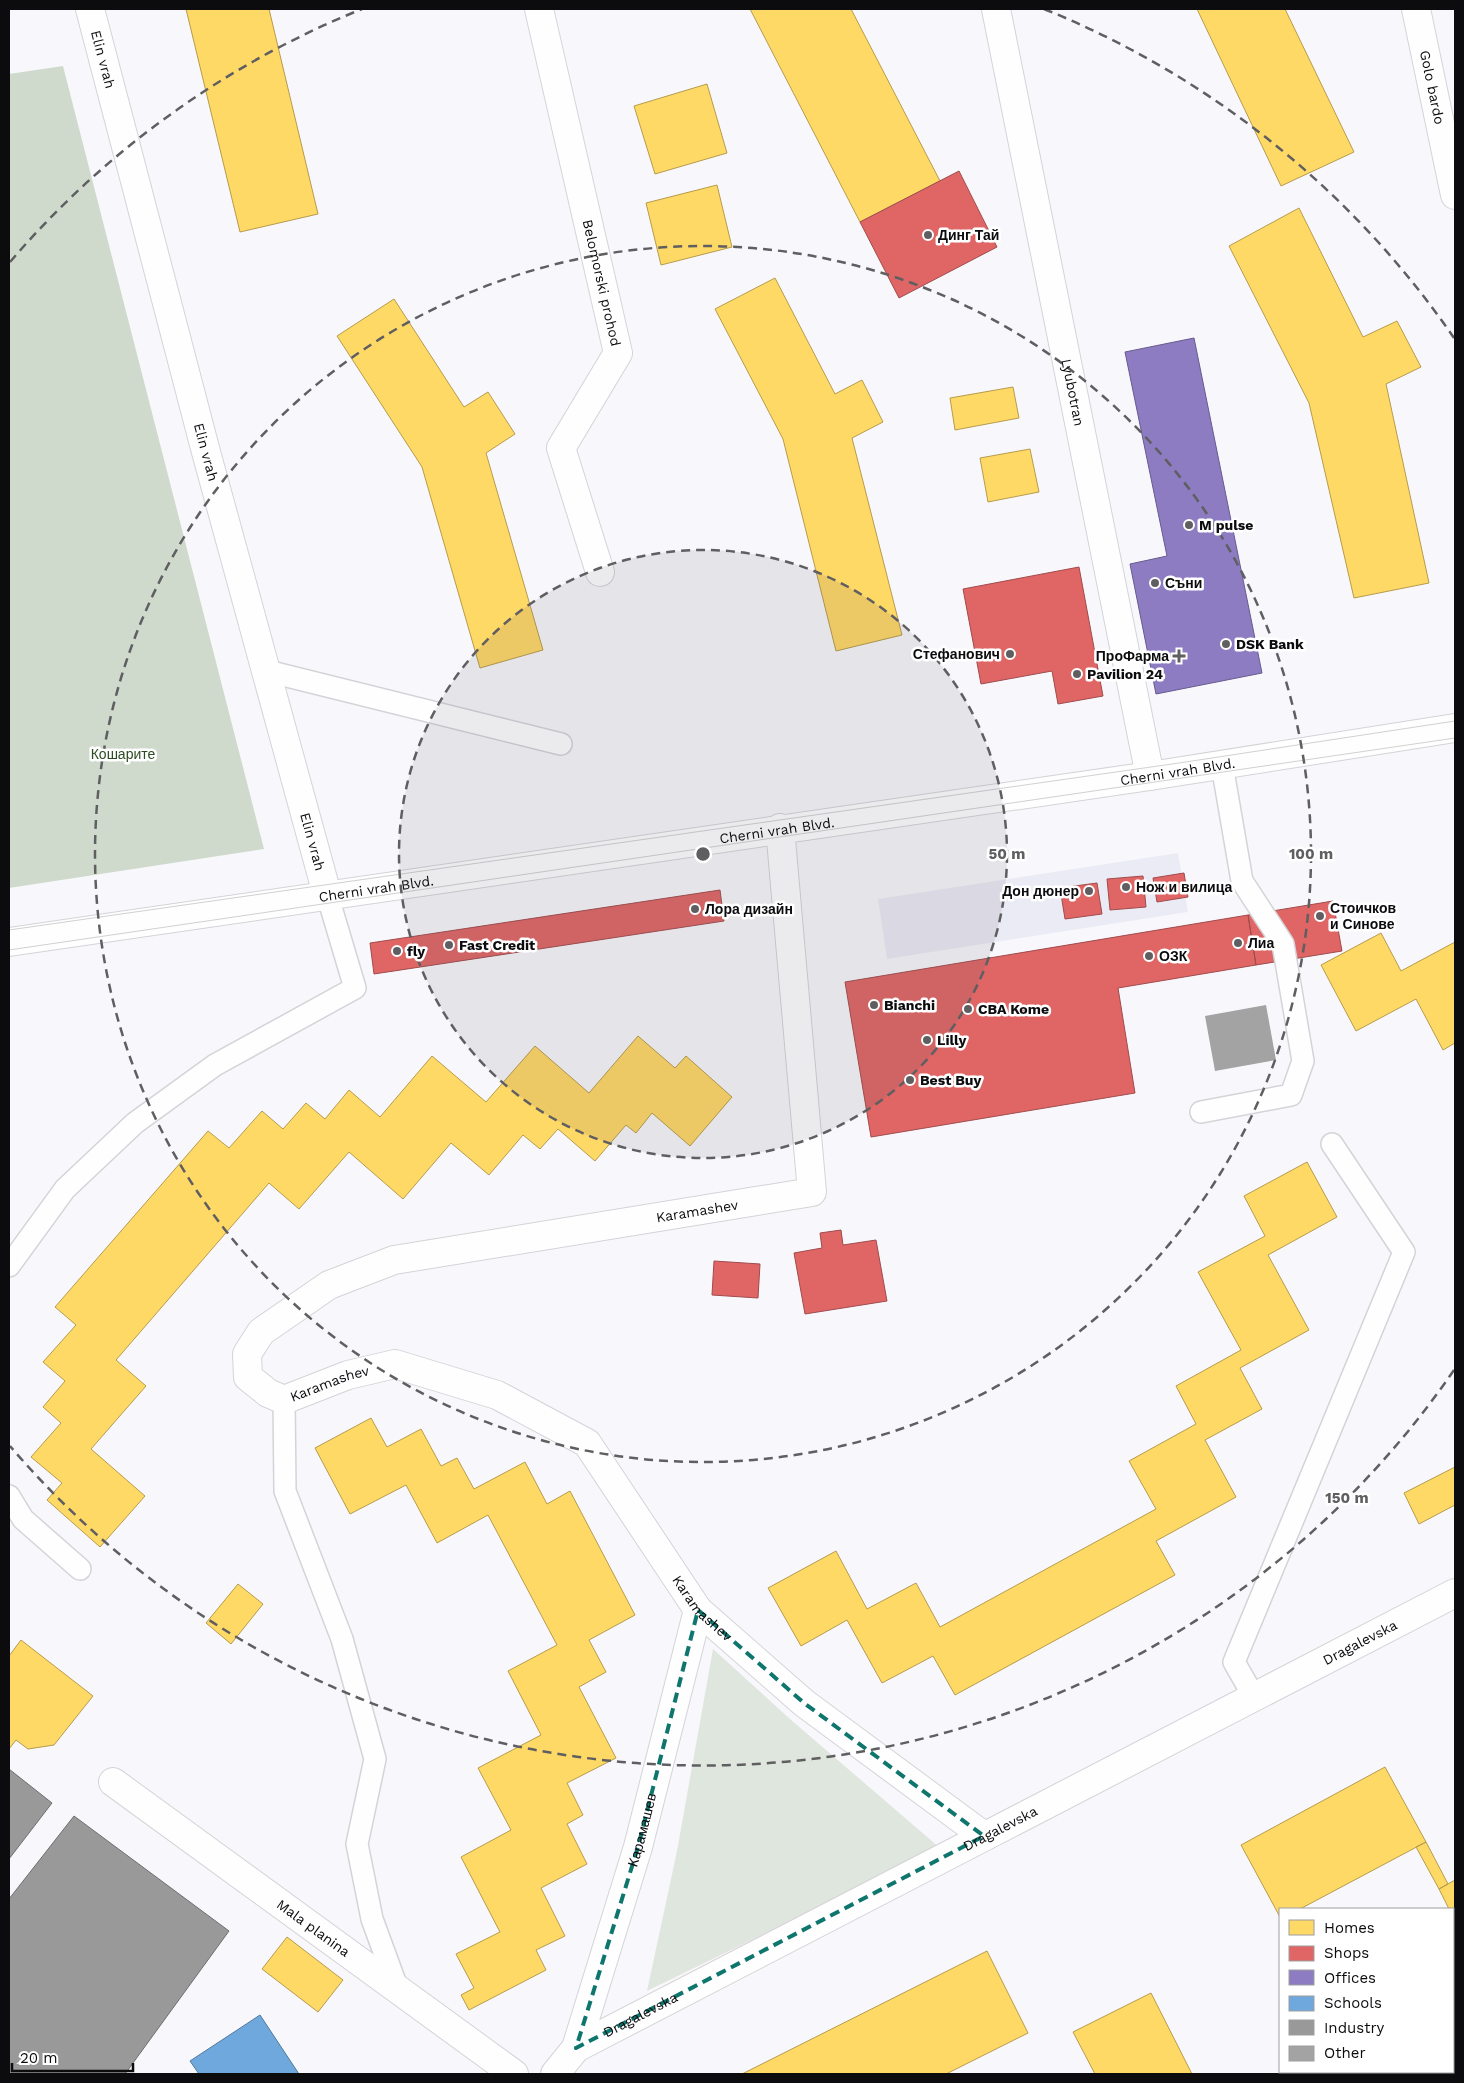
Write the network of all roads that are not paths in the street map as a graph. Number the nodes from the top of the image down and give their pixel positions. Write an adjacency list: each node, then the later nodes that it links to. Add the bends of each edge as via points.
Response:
1 (90, 9): 7 (street, Elin vrah)
2 (539, 9): 6 (street, Belomorski prohod, via 618,353 561,448)
3 (996, 9): 11 (street, Lyubotran)
4 (1416, 9): 5 (street, Golo bardo)
5 (1455, 195)
6 (600, 572)
7 (267, 671): 9 (lane); 13 (street, Elin vrah)
8 (1455, 728): 10 (street, Cherni vrah Blvd.)
9 (561, 744)
10 (1222, 764): 11 (street, Cherni vrah Blvd.); 15 (lane, via 1242,881 1283,944 1303,1061 1291,1095)
11 (1150, 776): 12 (street, Cherni vrah Blvd.)
12 (780, 828): 13 (street, Cherni vrah Blvd.); 18 (street, Karamashev, via 812,1192 394,1260 328,1285 261,1332 247,1354 248,1377 268,1393)
13 (327, 894): 14 (street, Cherni vrah Blvd.); 17 (lane, via 355,988 215,1065 135,1123 65,1189)
14 (9, 942)
15 (1201, 1112)
16 (1332, 1144): 23 (lane, via 1404,1252 1234,1662)
17 (9, 1266)
18 (284, 1400): 22 (street, Karamashev, via 348,1375 395,1364 497,1395 587,1443); 26 (lane, via 285,1491 342,1639 375,1759 357,1844 372,1919)
19 (9, 1496): 20 (lane, via 23,1519)
20 (80, 1569)
21 (1455, 1593): 23 (street, Dragalevska)
22 (698, 1610): 25 (street, Karamashev, via 804,1703); 27 (street, Карамашев, via 638,1847)
23 (1254, 1697): 25 (street, Dragalevska)
24 (113, 1782): 26 (street, Mala planina)
25 (984, 1836): 27 (street, Dragalevska)
26 (398, 1990): 28 (street, Mala planina)
27 (576, 2048): 29 (street, Dragalevska)
28 (514, 2074)
29 (555, 2074)

